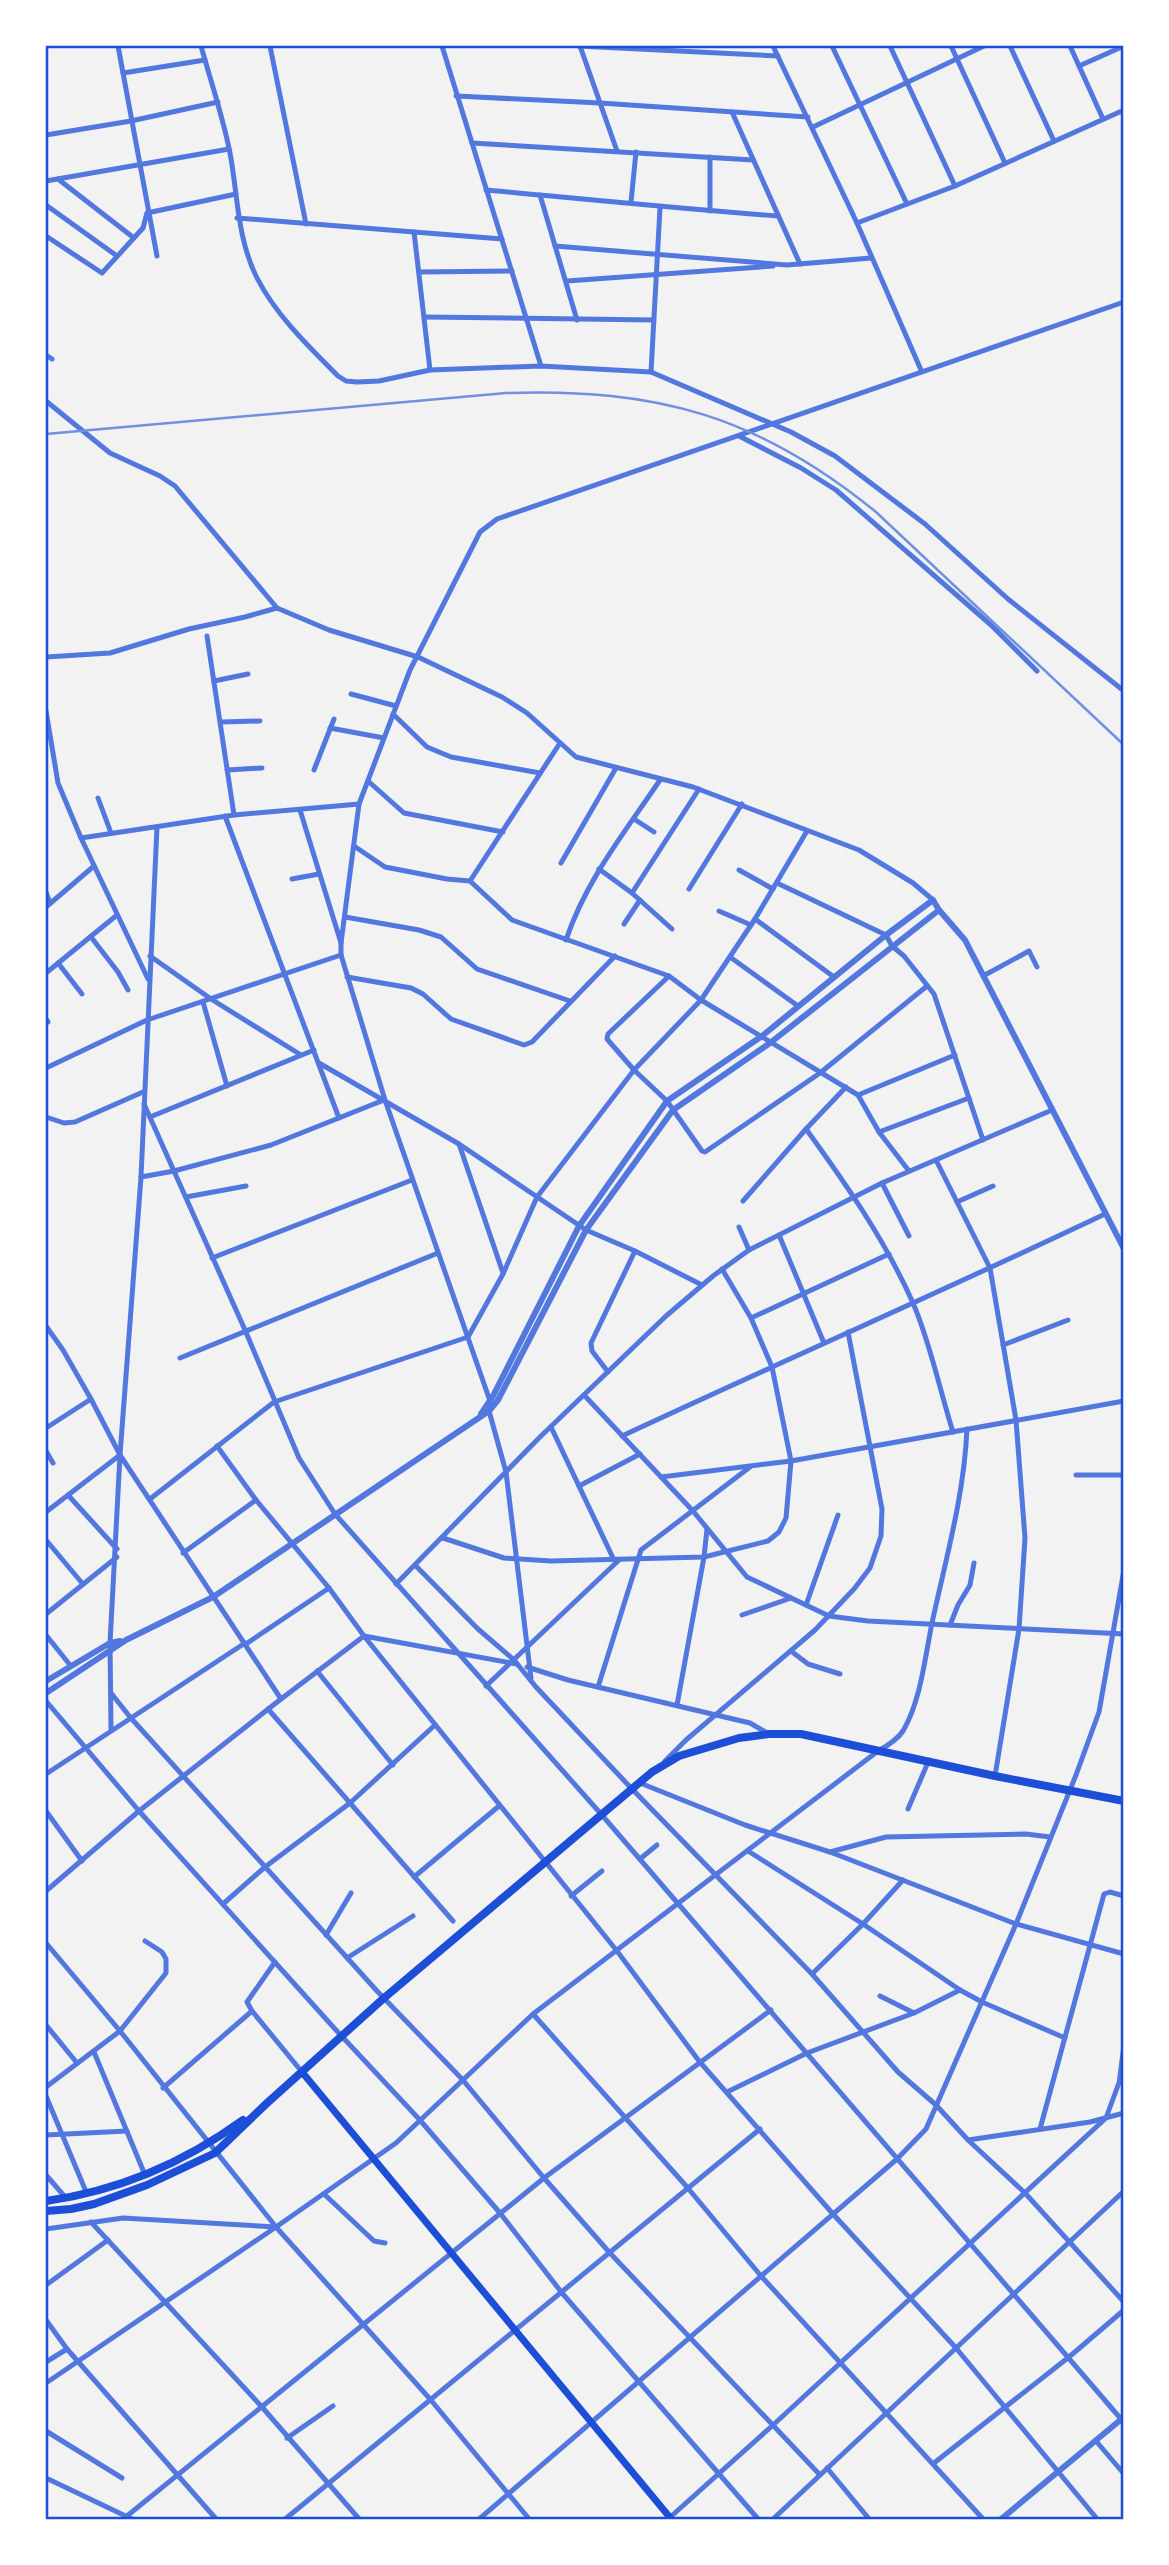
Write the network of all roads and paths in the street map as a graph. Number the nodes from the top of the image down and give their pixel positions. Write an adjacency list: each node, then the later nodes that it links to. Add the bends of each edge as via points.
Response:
1 (118, 46): 18 (street)
2 (201, 46): 16 (street)
3 (270, 46): 55 (street)
4 (442, 46): 20 (street)
5 (580, 46): 14 (street); 22 (street)
6 (773, 46): 14 (street)
7 (832, 46): 23 (street)
8 (890, 46): 19 (street)
9 (951, 46): 15 (street)
10 (984, 46): 15 (street)
11 (1010, 46): 31 (street)
12 (1070, 46): 17 (street)
13 (1124, 46): 17 (street)
14 (778, 56): 26 (street)
15 (957, 58): 19 (street); 38 (street)
16 (205, 60): 18 (street); 21 (street)
17 (1079, 66): 27 (street)
18 (123, 73): 28 (street)
19 (908, 82): 23 (street); 42 (street)
20 (456, 96): 22 (street); 32 (street)
21 (218, 102): 28 (street); 33 (street)
22 (600, 103): 25 (street); 34 (street)
23 (860, 104): 29 (street); 47 (street)
24 (1124, 110): 27 (street)
25 (732, 112): 26 (street); 37 (street)
26 (808, 117): 29 (street)
27 (1103, 119): 31 (street)
28 (131, 121): 30 (street); 39 (street)
29 (813, 127): 54 (street)
30 (46, 135)
31 (1054, 141): 38 (street)
32 (472, 143): 34 (street); 43 (street)
33 (229, 149): 39 (street); 44 (street)
34 (617, 151): 35 (street)
35 (636, 152): 36 (street); 46 (street)
36 (710, 157): 37 (street); 50 (street)
37 (754, 160): 52 (street)
38 (1005, 163): 42 (street)
39 (139, 164): 40 (street); 51 (street)
40 (58, 179): 41 (street); 58 (street)
41 (46, 181)
42 (955, 186): 47 (street)
43 (486, 190): 45 (street); 59 (street)
44 (236, 194): 51 (street); 53 (street)
45 (540, 195): 46 (street); 60 (street)
46 (631, 202): 49 (street)
47 (907, 204): 54 (street)
48 (46, 205): 62 (street)
49 (660, 208): 50 (street); 61 (street)
50 (710, 211): 52 (street)
51 (147, 213): 58 (street); 63 (street)
52 (778, 216): 65 (street)
53 (237, 218): 55 (street); 79 (street, via 257,279 285,320 338,376 345,381 379,381)
54 (858, 223): 64 (street)
55 (306, 225): 56 (street)
56 (414, 232): 59 (street); 68 (street)
57 (46, 236): 62 (street, via 102,273)
58 (134, 238): 62 (street)
59 (502, 239): 67 (street)
60 (555, 246): 61 (street); 70 (street)
61 (658, 254): 66 (street); 69 (street)
62 (117, 256)
63 (157, 256)
64 (871, 258): 65 (street); 80 (street)
65 (800, 264): 66 (street)
66 (787, 265): 69 (street)
67 (512, 271): 68 (street); 73 (street)
68 (419, 272): 72 (street)
69 (657, 275): 70 (street); 75 (street)
70 (567, 281): 74 (street)
71 (1124, 302): 80 (street)
72 (424, 317): 73 (street); 79 (street)
73 (527, 319): 74 (street); 78 (street)
74 (577, 320): 75 (street)
75 (654, 320): 81 (street)
76 (46, 355): 77 (street)
77 (52, 359)
78 (541, 366): 79 (street); 81 (street)
79 (430, 370)
80 (921, 370): 83 (street)
81 (651, 372): 83 (street)
82 (46, 401): 85 (street, via 110,453 175,486)
83 (772, 425): 84 (street); 92 (street, via 835,456 874,484)
84 (739, 436): 88 (street, via 497,519 481,532); 89 (street, via 836,490)
85 (277, 608): 87 (street, via 110,653); 88 (street, via 329,630)
86 (207, 636): 91 (street)
87 (46, 657)
88 (418, 657): 94 (street); 102 (street, via 502,697)
89 (1037, 671)
90 (248, 674): 91 (street)
91 (214, 681): 99 (street)
92 (1124, 691)
93 (351, 694): 94 (street)
94 (396, 706): 96 (street)
95 (46, 711): 123 (street, via 58,783)
96 (393, 713): 101 (street); 107 (street, via 427,747 451,757)
97 (334, 719): 100 (street)
98 (260, 721): 99 (street)
99 (221, 722): 105 (street)
100 (330, 728): 101 (street); 106 (street)
101 (384, 738): 109 (street)
102 (559, 743): 104 (street, via 576,757); 107 (street)
103 (262, 768): 105 (street)
104 (617, 768): 108 (street); 125 (street)
105 (227, 770): 115 (street)
106 (314, 770)
107 (540, 773): 120 (street)
108 (660, 780): 110 (street); 117 (street)
109 (368, 781): 112 (street); 120 (street, via 404,813)
110 (699, 789): 113 (street); 136 (street)
111 (98, 798): 122 (street)
112 (359, 804): 114 (street); 124 (street)
113 (742, 804): 119 (street); 133 (street)
114 (300, 810): 115 (street); 129 (street)
115 (234, 815): 116 (street)
116 (225, 816): 118 (street); 159 (street)
117 (634, 819): 121 (street); 127 (street)
118 (157, 827): 122 (street); 153 (street)
119 (807, 831): 132 (street); 138 (street, via 859,850)
120 (503, 832): 131 (street)
121 (654, 832)
122 (111, 834): 123 (street)
123 (81, 838): 126 (street)
124 (354, 846): 131 (street, via 385,867); 143 (street)
125 (561, 863)
126 (94, 866): 139 (street); 142 (street)
127 (599, 869): 136 (street); 149 (street)
128 (739, 870): 134 (street)
129 (319, 874): 130 (street); 150 (street)
130 (292, 879)
131 (470, 881): 149 (street, via 512,920)
132 (777, 883): 134 (street); 147 (street)
133 (688, 889)
134 (773, 889): 144 (street)
135 (46, 891): 139 (street)
136 (632, 893): 137 (street)
137 (640, 900): 145 (street); 146 (street)
138 (933, 900): 140 (street); 147 (street)
139 (48, 905)
140 (939, 910): 151 (street); 162 (street, via 965,940)
141 (719, 911): 144 (street)
142 (117, 915): 148 (street); 164 (street)
143 (345, 917): 150 (street); 170 (street, via 441,937 477,969)
144 (753, 922): 155 (street); 163 (street)
145 (624, 924)
146 (672, 929)
147 (886, 935): 151 (street); 163 (street)
148 (91, 937): 156 (street); 166 (street)
149 (566, 940): 154 (street)
150 (341, 943): 152 (street)
151 (892, 946): 165 (street); 175 (street)
152 (341, 955): 159 (street); 160 (street)
153 (150, 956): 164 (street); 168 (street)
154 (615, 956): 161 (street); 170 (street)
155 (730, 957): 169 (street); 172 (street)
156 (58, 963): 158 (street); 167 (street)
157 (1037, 967): 162 (street, via 1030,951)
158 (46, 973)
159 (285, 974): 168 (street); 176 (street)
160 (348, 976): 170 (street, via 411,988 451,1019 524,1045 533,1042); 188 (street)
161 (669, 976): 169 (street); 181 (street, via 608,1034 609,1044)
162 (983, 976): 192 (street)
163 (834, 978): 172 (street)
164 (149, 982): 173 (street)
165 (927, 986): 178 (street); 182 (street)
166 (128, 990)
167 (82, 994)
168 (211, 999): 171 (street); 177 (street)
169 (701, 1000): 174 (street); 181 (street)
170 (570, 1001)
171 (203, 1002): 173 (street); 183 (street)
172 (798, 1006): 174 (street)
173 (147, 1020): 180 (street); 185 (street)
174 (762, 1036): 175 (street); 189 (street)
175 (770, 1043): 182 (street); 191 (street)
176 (314, 1050): 177 (street); 179 (street)
177 (301, 1055): 183 (street)
178 (955, 1055): 186 (street); 187 (street)
179 (319, 1063): 188 (street); 195 (street)
180 (46, 1068)
181 (634, 1070): 189 (street); 209 (street)
182 (821, 1073): 184 (street); 191 (street, via 709,1151 702,1151)
183 (228, 1086): 194 (street)
184 (846, 1087): 186 (street); 196 (street)
185 (143, 1092): 190 (street); 193 (street, via 75,1122)
186 (858, 1095): 197 (street)
187 (969, 1098): 197 (street); 198 (street)
188 (385, 1100): 195 (street); 199 (street); 204 (street)
189 (667, 1101): 191 (street); 215 (street)
190 (144, 1104): 194 (street); 203 (street)
191 (673, 1110): 215 (street)
192 (1052, 1110): 198 (street); 213 (street)
193 (46, 1117)
194 (150, 1117): 201 (street)
195 (339, 1118): 201 (street, via 271,1145)
196 (806, 1129): 210 (street); 211 (street)
197 (879, 1132): 202 (street)
198 (982, 1140): 200 (street)
199 (458, 1144): 209 (street); 226 (street)
200 (936, 1160): 202 (street); 212 (street)
201 (174, 1171): 203 (street); 208 (street)
202 (909, 1171): 205 (street)
203 (141, 1177): 258 (street)
204 (412, 1180): 221 (street); 223 (street)
205 (882, 1183): 210 (street); 217 (street)
206 (246, 1186): 208 (street)
207 (993, 1186): 212 (street)
208 (186, 1197): 223 (street)
209 (537, 1197): 215 (street); 226 (street)
210 (856, 1197): 216 (street); 222 (street)
211 (743, 1201)
212 (957, 1202): 224 (street)
213 (1105, 1214): 218 (street); 224 (street)
214 (739, 1227): 219 (street)
215 (582, 1228): 220 (street); 243 (street); 246 (street)
216 (779, 1235): 219 (street); 228 (street)
217 (909, 1236)
218 (1124, 1249)
219 (749, 1250): 225 (street)
220 (635, 1251): 227 (street); 240 (street, via 591,1343)
221 (438, 1254): 233 (street); 235 (street)
222 (888, 1254): 228 (street); 229 (street)
223 (212, 1258): 233 (street)
224 (990, 1268): 229 (street); 237 (street)
225 (722, 1269): 227 (street); 230 (street)
226 (503, 1273): 235 (street)
227 (702, 1285): 240 (street)
228 (804, 1293): 230 (street); 236 (street)
229 (914, 1305): 234 (street); 252 (street)
230 (751, 1318): 239 (street)
231 (1068, 1320): 237 (street)
232 (46, 1326): 242 (street)
233 (245, 1330): 238 (street); 245 (street)
234 (848, 1332): 236 (street); 255 (street)
235 (468, 1337): 243 (street); 245 (street)
236 (824, 1343): 239 (street)
237 (1003, 1345): 248 (street)
238 (180, 1357)
239 (772, 1367): 253 (street); 259 (street)
240 (608, 1372): 241 (street)
241 (584, 1395): 249 (street); 253 (street)
242 (92, 1399): 250 (street); 258 (street)
243 (490, 1401): 246 (street); 247 (street)
244 (1124, 1401): 248 (street)
245 (274, 1402): 254 (street); 272 (street, via 299,1458)
246 (489, 1411): 247 (street); 262 (street)
247 (480, 1416): 272 (street)
248 (1016, 1420): 251 (street); 300 (street, via 1025,1538)
249 (551, 1427): 262 (street); 266 (street)
250 (46, 1428)
251 (967, 1429): 252 (street); 298 (street, via 955,1529)
252 (953, 1432): 255 (street)
253 (622, 1436): 257 (street)
254 (217, 1446): 268 (street); 269 (street)
255 (869, 1447): 259 (street); 297 (street, via 882,1508 881,1536 870,1568)
256 (46, 1451): 260 (street)
257 (640, 1454): 265 (street); 266 (street)
258 (120, 1455): 267 (street); 268 (street); 278 (street)
259 (791, 1461): 261 (street); 279 (street, via 786,1518 779,1532 768,1541)
260 (53, 1463)
261 (750, 1467): 265 (street); 270 (street)
262 (506, 1472): 275 (street); 283 (street)
263 (1076, 1475): 264 (street)
264 (1124, 1475)
265 (661, 1477): 270 (street)
266 (579, 1486): 285 (street)
267 (68, 1495): 271 (street); 278 (street)
268 (150, 1499): 280 (street)
269 (256, 1500): 277 (street); 280 (street)
270 (692, 1511): 274 (street); 284 (street, via 641,1550)
271 (46, 1512)
272 (335, 1514): 277 (street); 290 (street)
273 (838, 1515): 294 (street)
274 (707, 1528): 279 (street); 282 (street)
275 (443, 1538): 283 (street, via 503,1559); 287 (street)
276 (46, 1540): 289 (street)
277 (291, 1545): 291 (street); 292 (street)
278 (117, 1549): 281 (street)
279 (726, 1552): 282 (street); 293 (street, via 747,1577)
280 (183, 1553): 292 (street)
281 (117, 1557): 289 (street); 306 (street)
282 (704, 1558): 284 (street); 323 (street)
283 (517, 1559): 285 (street); 307 (street)
284 (638, 1559): 285 (street); 318 (street)
285 (617, 1560): 307 (street)
286 (974, 1563): 299 (street, via 971,1585)
287 (415, 1565): 290 (street); 310 (street)
288 (1124, 1570): 302 (street)
289 (82, 1583): 295 (street)
290 (396, 1584): 309 (street)
291 (329, 1588): 304 (street); 305 (street)
292 (213, 1597): 305 (street); 306 (street)
293 (791, 1598): 294 (street); 296 (street)
294 (806, 1605): 297 (street)
295 (46, 1614)
296 (742, 1615)
297 (829, 1616): 298 (street); 308 (street)
298 (932, 1622): 299 (street); 331 (street, via 920,1685 902,1732)
299 (950, 1625): 300 (street)
300 (1019, 1629): 302 (street); 336 (street)
301 (46, 1634): 311 (street)
302 (1113, 1634): 303 (street); 340 (street, via 1099,1712)
303 (1124, 1634)
304 (364, 1636): 309 (street); 313 (street); 327 (street)
305 (246, 1643): 321 (street); 326 (street)
306 (110, 1646): 311 (street); 319 (street); 320 (street)
307 (526, 1649): 310 (street); 312 (street)
308 (791, 1651): 314 (street, via 808,1664); 325 (street)
309 (457, 1653): 310 (street); 317 (street)
310 (514, 1663): 312 (street); 315 (street); 317 (street)
311 (70, 1665): 316 (street)
312 (529, 1667): 315 (street); 318 (street)
313 (317, 1671): 321 (street); 333 (street)
314 (840, 1674)
315 (532, 1680): 339 (street)
316 (46, 1681)
317 (486, 1686): 347 (street)
318 (598, 1687): 323 (street)
319 (46, 1693)
320 (111, 1693): 326 (street); 328 (street)
321 (281, 1699): 324 (street)
322 (46, 1701): 330 (street)
323 (677, 1705): 325 (street)
324 (268, 1709): 337 (street); 342 (street)
325 (717, 1714): 329 (street); 334 (street)
326 (130, 1717): 328 (street); 337 (street)
327 (435, 1725): 333 (street); 343 (street)
328 (111, 1730): 330 (street)
329 (769, 1734): 331 (highway, via 801,1734); 334 (highway, via 704,1747)
330 (85, 1748): 335 (street); 346 (street)
331 (878, 1751): 332 (highway); 348 (street)
332 (929, 1760): 336 (highway); 344 (street)
333 (393, 1765): 342 (street)
334 (652, 1772): 338 (highway)
335 (46, 1774)
336 (995, 1776): 340 (highway)
337 (184, 1777): 346 (street); 356 (street)
338 (640, 1783): 339 (highway); 348 (street)
339 (632, 1789): 347 (highway); 358 (street)
340 (1069, 1790): 341 (highway); 349 (street)
341 (1124, 1801)
342 (350, 1803): 356 (street); 359 (street)
343 (499, 1805): 355 (street); 359 (street)
344 (908, 1809)
345 (46, 1811): 354 (street)
346 (139, 1811): 354 (street); 366 (street)
347 (601, 1814): 353 (street); 355 (highway)
348 (772, 1834): 351 (street); 352 (street)
349 (1050, 1837): 352 (street, via 886,1837); 370 (street)
350 (657, 1845): 353 (street)
351 (748, 1852): 358 (street); 369 (street)
352 (830, 1852): 360 (street)
353 (640, 1859): 365 (street)
354 (82, 1861): 361 (street)
355 (545, 1862): 363 (street); 382 (highway)
356 (265, 1867): 366 (street); 371 (street)
357 (602, 1871): 363 (street)
358 (716, 1875): 365 (street); 379 (street)
359 (414, 1877): 368 (street)
360 (903, 1880): 369 (street); 370 (street)
361 (46, 1891)
362 (351, 1893): 371 (street)
363 (571, 1896): 375 (street)
364 (1124, 1896): 374 (street, via 1104,1894)
365 (677, 1903): 375 (street); 384 (street)
366 (223, 1904): 378 (street)
367 (413, 1916): 377 (street)
368 (453, 1921)
369 (863, 1924): 379 (street); 380 (street)
370 (1016, 1924): 374 (street); 383 (street)
371 (326, 1935): 377 (street)
372 (145, 1941): 389 (street, via 162,1952 166,1973)
373 (46, 1943): 389 (street)
374 (1090, 1946): 376 (street); 392 (street)
375 (617, 1951): 387 (street); 396 (street)
376 (1124, 1954)
377 (347, 1958): 382 (street)
378 (275, 1962): 385 (street, via 247,2002); 391 (street)
379 (812, 1974): 390 (street)
380 (960, 1990): 383 (street); 386 (street)
381 (880, 1996): 386 (street)
382 (384, 1998): 391 (highway); 399 (street)
383 (982, 2002): 392 (street); 406 (street)
384 (771, 2010): 395 (street); 396 (street)
385 (252, 2011): 398 (street); 402 (street)
386 (914, 2013): 390 (street)
387 (533, 2014): 399 (street); 408 (street)
388 (46, 2025): 397 (street)
389 (120, 2031): 394 (street); 402 (street)
390 (865, 2033): 395 (street); 406 (street, via 898,2072)
391 (342, 2036): 398 (highway); 410 (street)
392 (1065, 2038): 412 (street)
393 (1124, 2049): 400 (street)
394 (94, 2052): 397 (street); 413 (street)
395 (807, 2053): 403 (street); 420 (street)
396 (699, 2061): 403 (street); 408 (street)
397 (77, 2063): 401 (street)
398 (302, 2071): 405 (highway); 419 (main road)
399 (461, 2079): 410 (street); 423 (street)
400 (1122, 2083): 409 (street)
401 (46, 2087)
402 (163, 2088): 417 (street)
403 (727, 2092): 411 (street)
404 (46, 2096): 414 (street)
405 (265, 2104): 417 (highway); 418 (highway)
406 (936, 2105): 416 (street); 420 (street, via 926,2129)
407 (1124, 2113): 409 (street)
408 (626, 2117): 423 (street); 424 (street)
409 (1106, 2118): 412 (street); 426 (street)
410 (419, 2119): 419 (street); 432 (street)
411 (760, 2129): 424 (street); 433 (street)
412 (1040, 2129): 416 (street)
413 (127, 2132): 414 (street); 422 (street)
414 (61, 2134): 415 (street); 427 (street)
415 (46, 2135)
416 (968, 2140): 426 (street)
417 (209, 2145): 418 (street); 422 (highway)
418 (215, 2153): 431 (highway, via 148,2185 71,2209); 435 (street)
419 (375, 2158): 428 (street); 441 (main road)
420 (897, 2159): 433 (street); 440 (street)
421 (46, 2175): 429 (street)
422 (145, 2175): 427 (highway)
423 (544, 2178): 432 (street); 442 (street)
424 (687, 2187): 442 (street); 443 (street)
425 (1124, 2191): 438 (street)
426 (1025, 2193): 438 (street); 440 (street)
427 (87, 2194): 429 (highway)
428 (324, 2194): 435 (street); 439 (street, via 374,2241)
429 (66, 2199): 430 (highway)
430 (46, 2201)
431 (46, 2211)
432 (500, 2213): 441 (street); 445 (street)
433 (833, 2214): 443 (street); 447 (street)
434 (91, 2222): 435 (street, via 123,2218); 436 (street); 437 (street)
435 (276, 2227): 448 (street); 452 (street)
436 (46, 2228)
437 (108, 2240): 444 (street); 448 (street)
438 (1069, 2242): 446 (street); 449 (street)
439 (384, 2243)
440 (969, 2244): 446 (street); 447 (street)
441 (450, 2252): 452 (street); 453 (main road)
442 (610, 2252): 445 (street); 454 (street)
443 (761, 2276): 454 (street); 460 (street)
444 (46, 2285)
445 (562, 2292): 453 (street); 461 (street)
446 (1014, 2294): 455 (street); 457 (street)
447 (911, 2298): 455 (street); 460 (street)
448 (163, 2302): 458 (street); 466 (street)
449 (1124, 2302)
450 (1124, 2311): 457 (street)
451 (46, 2320): 456 (street)
452 (365, 2323): 463 (street); 466 (street)
453 (515, 2332): 463 (street); 469 (main road)
454 (689, 2338): 461 (street); 470 (street)
455 (956, 2348): 465 (street); 467 (street)
456 (67, 2349): 458 (street); 459 (street)
457 (1069, 2357): 465 (street); 468 (street)
458 (78, 2361): 462 (street); 478 (street)
459 (46, 2362)
460 (841, 2363): 467 (street); 470 (street)
461 (638, 2382): 469 (street); 477 (street)
462 (46, 2383)
463 (430, 2399): 483 (street); 484 (street)
464 (333, 2406): 472 (street)
465 (1006, 2406): 474 (street); 476 (street)
466 (262, 2407): 472 (street); 478 (street)
467 (887, 2412): 474 (street); 475 (street)
468 (1122, 2418): 473 (street)
469 (591, 2423): 484 (street); 492 (main road)
470 (772, 2426): 477 (street); 480 (street)
471 (46, 2431): 481 (street)
472 (287, 2438): 483 (street)
473 (1096, 2441): 476 (street); 479 (street)
474 (934, 2463): 496 (street)
475 (827, 2468): 480 (street); 495 (street)
476 (1059, 2472): 497 (street); 498 (street)
477 (719, 2473): 492 (street); 493 (street)
478 (177, 2474): 485 (street); 487 (street)
479 (1124, 2474)
480 (820, 2475): 494 (street)
481 (122, 2477)
482 (46, 2478): 485 (street)
483 (327, 2484): 488 (street); 489 (street)
484 (508, 2493): 490 (street); 491 (street)
485 (125, 2517): 486 (street)
486 (134, 2519)
487 (217, 2519)
488 (284, 2519)
489 (359, 2519)
490 (478, 2519)
491 (530, 2519)
492 (669, 2519)
493 (759, 2519)
494 (772, 2519)
495 (870, 2519)
496 (984, 2519)
497 (1000, 2519)
498 (1098, 2519)

